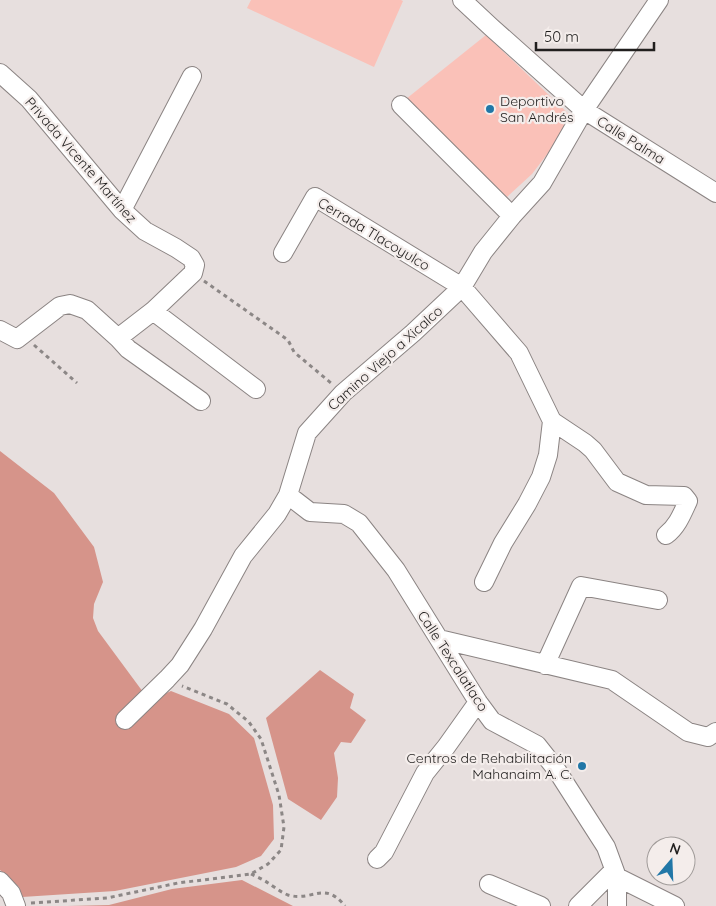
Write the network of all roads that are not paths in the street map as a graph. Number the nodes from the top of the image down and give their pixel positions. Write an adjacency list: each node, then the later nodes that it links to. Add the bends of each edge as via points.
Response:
1 (462, 0): 6 (street, Calle Palma)
2 (659, 0): 6 (street, Camino Viejo a Xicalco)
3 (0, 73): 8 (street, Privada Vicente Martínez, via 29,99)
4 (192, 76): 8 (street)
5 (401, 106): 9 (street)
6 (584, 110): 7 (street, Calle Palma); 9 (street, Camino Viejo a Xicalco, via 542,183)
7 (716, 193)
8 (122, 210): 12 (street, Privada Vicente Martínez, via 145,231 191,258 195,266 193,273)
9 (512, 216): 11 (street, Camino Viejo a Xicalco, via 482,252)
10 (283, 253): 11 (street, Cerrada Tlacoyulco, via 315,197)
11 (462, 287): 17 (street, via 519,353); 18 (street, Camino Viejo a Xicalco, via 343,393 307,433)
12 (153, 311): 14 (street); 15 (street)
13 (0, 330): 14 (street, via 17,339 60,306 70,304 87,310)
14 (118, 338): 16 (street)
15 (256, 389)
16 (201, 402)
17 (552, 421): 19 (street, via 585,442 617,482 646,495 684,496 688,501 679,521); 20 (street, via 548,455 540,477)
18 (288, 495): 22 (street, Calle Texcalatlaco, via 310,512 344,514 359,524 396,570); 25 (street, Camino Viejo a Xicalco, via 243,556 180,665)
19 (666, 535)
20 (484, 582)
21 (658, 600): 23 (street, via 581,586)
22 (438, 639): 23 (street); 24 (street, Calle Texcalatlaco)
23 (545, 664): 26 (street, via 612,680 688,732 708,737)
24 (478, 702): 27 (street, via 425,773 388,845); 28 (street, Calle Texcalatlaco, via 492,720 537,744 606,847)
25 (125, 720)
26 (716, 732)
27 (377, 859)
28 (616, 874): 33 (street); 34 (street, Calle Texcalatlaco); 35 (street)
29 (0, 881): 31 (street)
30 (489, 884): 32 (street)
31 (16, 905)
32 (541, 906)
33 (578, 906)
34 (617, 906)
35 (675, 906)

